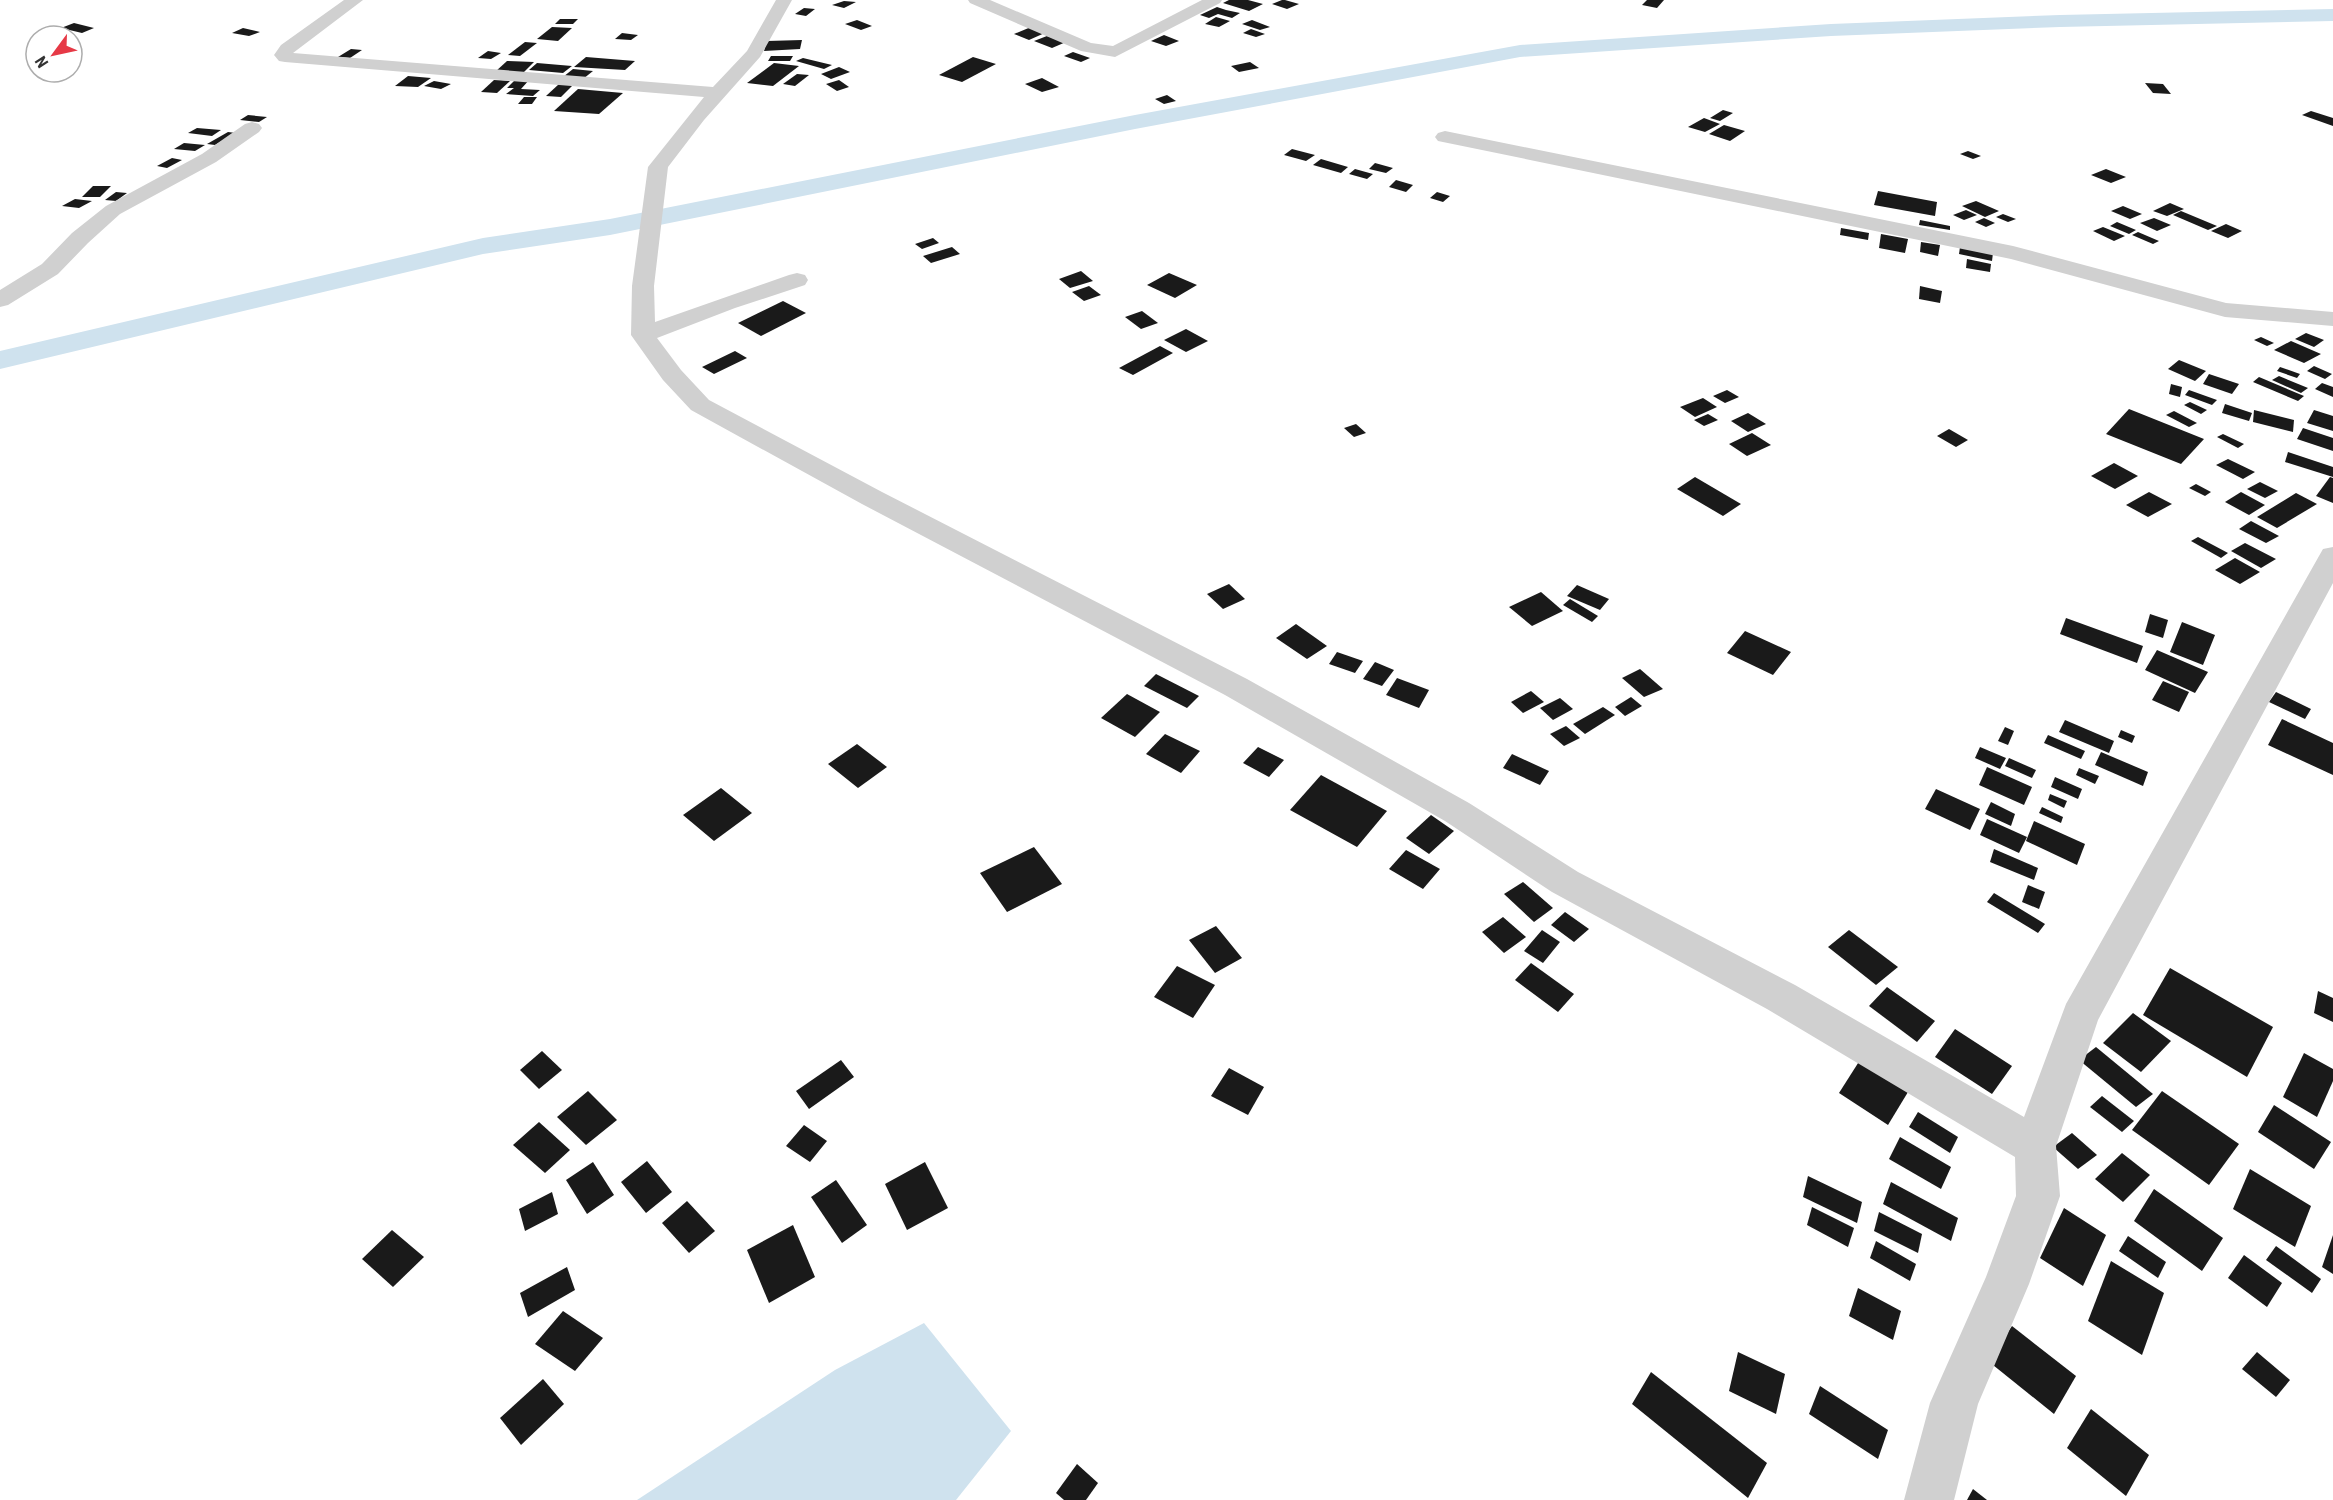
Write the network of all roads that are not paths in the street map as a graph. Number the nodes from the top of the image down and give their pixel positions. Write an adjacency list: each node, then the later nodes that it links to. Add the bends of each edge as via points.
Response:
1 (355, 0): 5 (street, via 287,49 285,57)
2 (784, 0): 5 (street, via 754,53)
3 (976, 0): 4 (street, via 1087,47 1115,51)
4 (1214, 0)
5 (718, 93): 11 (street, via 658,167 644,286)
6 (252, 128): 9 (street, via 209,158 113,210 50,269)
7 (1445, 137): 10 (street, via 2013,253 2225,310)
8 (797, 280): 11 (street)
9 (0, 300)
10 (2333, 319)
11 (643, 335): 13 (street, via 700,405 1246,693 1457,812 1565,882 1780,997)
12 (2333, 556): 13 (street, via 2080,1016)
13 (2035, 1146): 14 (street, via 2038,1197 2006,1284 1954,1403)
14 (1929, 1500)

